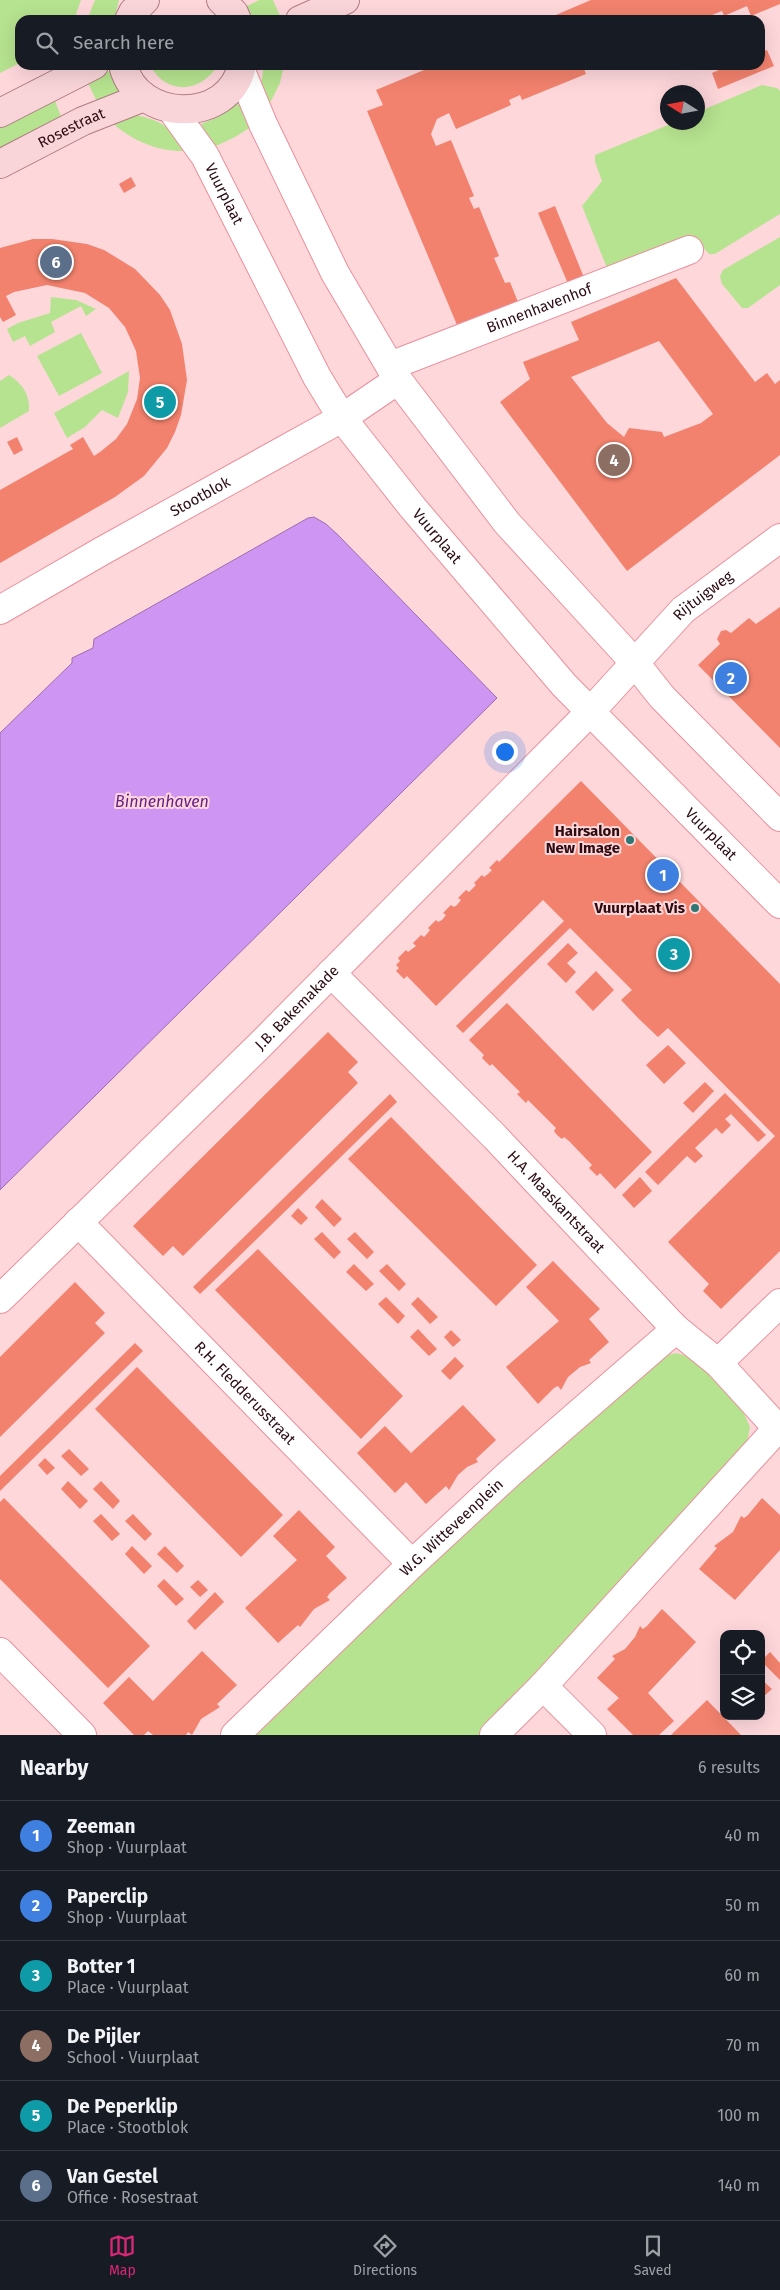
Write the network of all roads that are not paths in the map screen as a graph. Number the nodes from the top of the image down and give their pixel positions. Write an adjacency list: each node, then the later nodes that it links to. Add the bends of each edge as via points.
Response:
1 (221, 0): 3 (main road)
2 (345, 0): 4 (main road)
3 (235, 15)
4 (311, 15)
5 (84, 70): 11 (main road)
6 (126, 70): 9 (main road, via 132,84)
7 (240, 70): 10 (main road, via 230,89 214,103 194,110)
8 (242, 70): 14 (street, via 263,124 335,274)
9 (144, 97): 10 (main road); 12 (main road, Rosestraat, via 82,121)
10 (172, 110): 15 (street, Vuurplaat, via 206,156)
11 (0, 113)
12 (0, 164)
13 (689, 250): 14 (street, Binnenhavenhof)
14 (394, 373): 15 (street, Stootblok); 18 (street, via 507,523)
15 (342, 418): 17 (street, Stootblok); 19 (street, Vuurplaat, via 412,508)
16 (780, 538): 18 (street, Rijtuigweg, via 683,610)
17 (0, 610)
18 (635, 663): 19 (street, Rijtuigweg); 20 (street, via 662,697)
19 (590, 712): 21 (street, Vuurplaat); 22 (street, J.B. Bakemakade)
20 (780, 817)
21 (780, 904)
22 (331, 973): 23 (street, J.B. Bakemakade); 26 (street, H.A. Maaskantstraat, via 495,1137)
23 (78, 1222): 24 (street, J.B. Bakemakade); 29 (street, R.H. Fledderusstraat)
24 (0, 1299)
25 (780, 1303): 27 (street)
26 (676, 1329): 27 (street, H.A. Maaskantstraat); 29 (street, W.G. Witteveenplein, via 510,1473)
27 (718, 1363): 28 (street, H.A. Maaskantstraat)
28 (779, 1430): 31 (street)
29 (412, 1564): 33 (street, W.G. Witteveenplein)
30 (0, 1652): 32 (street)
31 (543, 1686): 34 (street); 35 (street)
32 (82, 1735)
33 (235, 1735)
34 (494, 1735)
35 (592, 1735)

